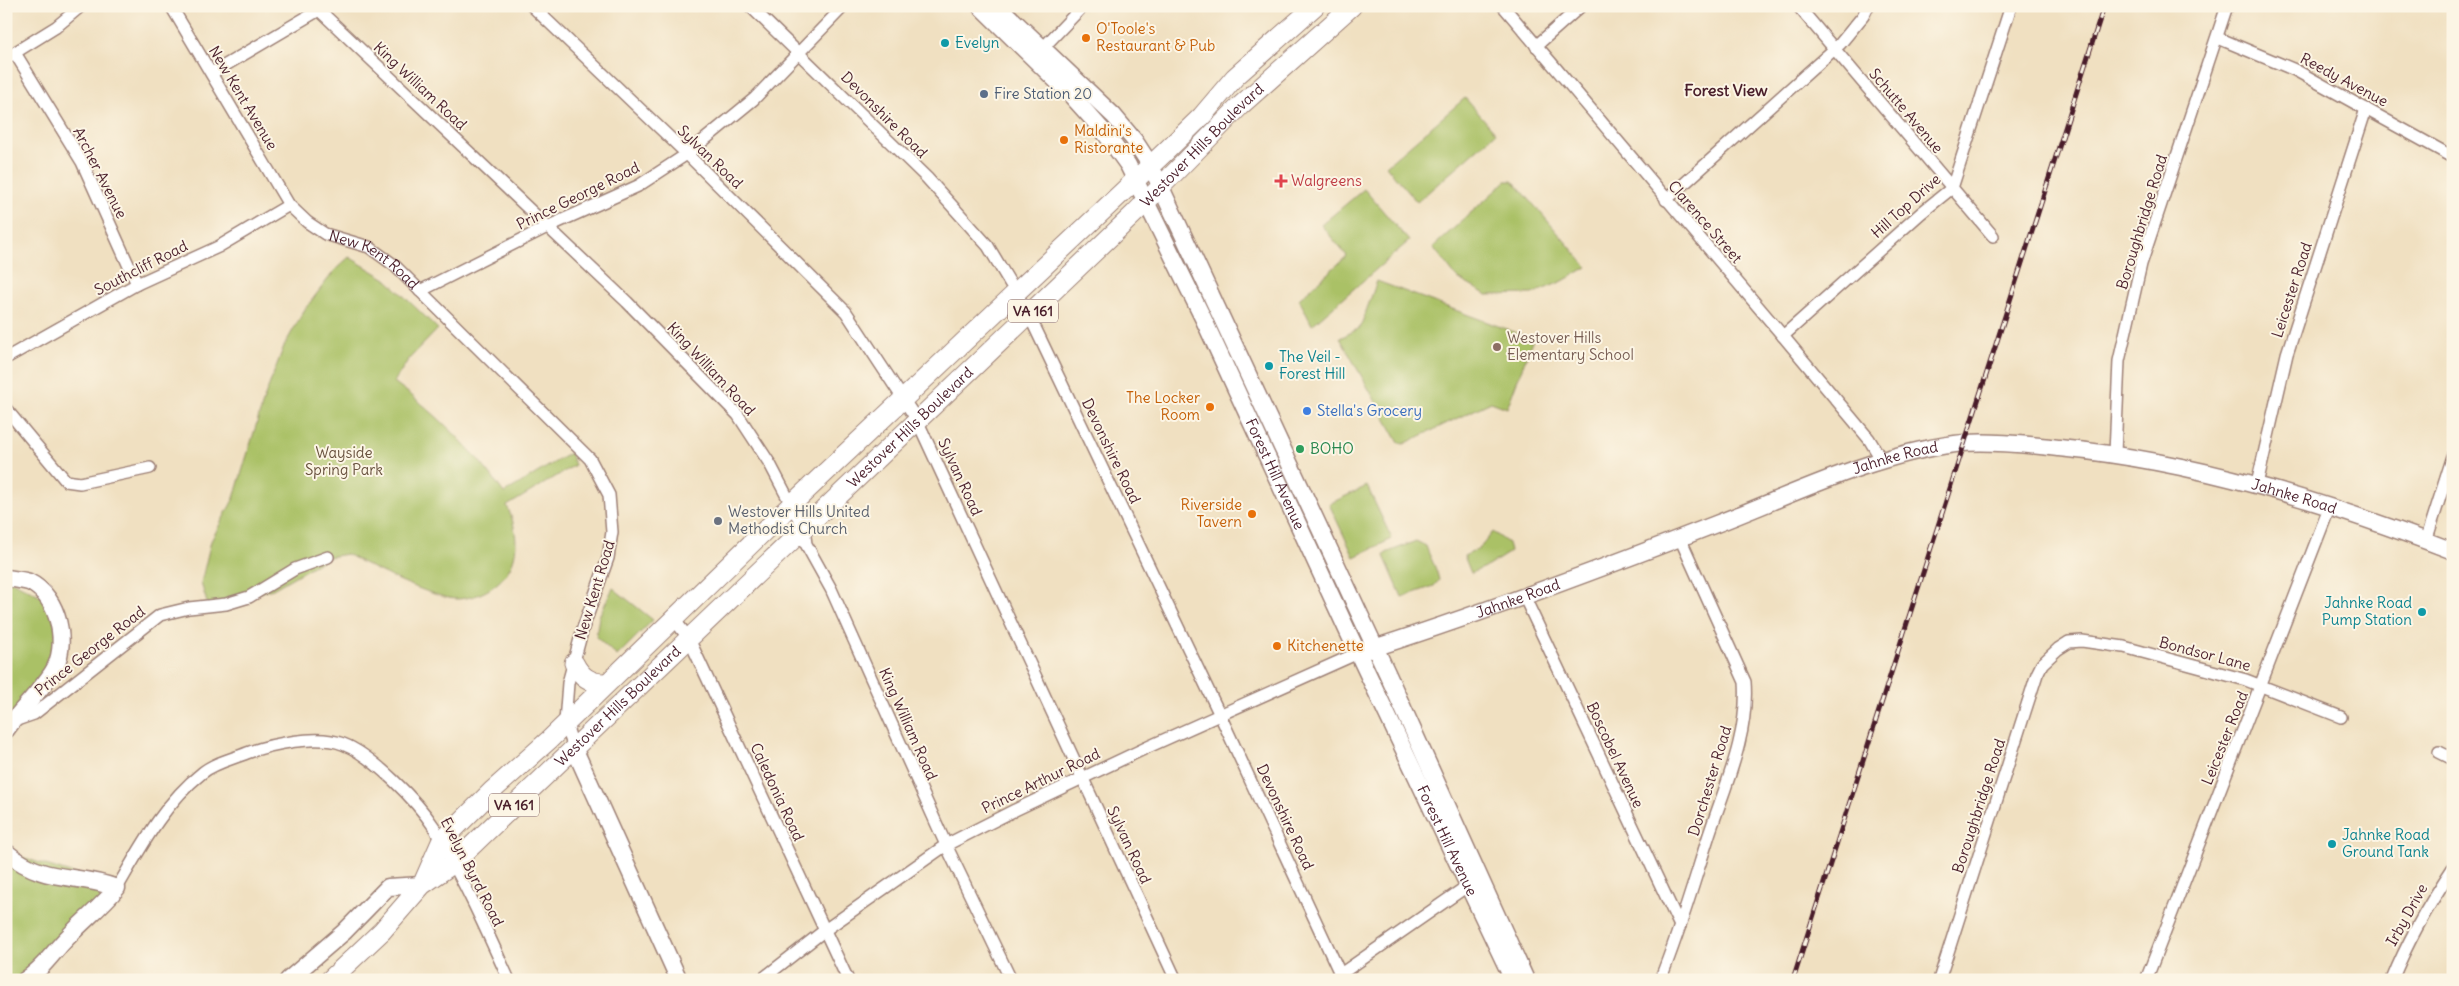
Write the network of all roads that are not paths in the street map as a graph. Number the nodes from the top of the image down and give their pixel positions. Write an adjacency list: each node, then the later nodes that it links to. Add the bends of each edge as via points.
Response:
1 (81, 6): 25 (street, via 70,18)
2 (171, 6): 26 (street, New Kent Avenue)
3 (532, 6): 28 (street, Sylvan Road)
4 (750, 6): 23 (street, Devonshire Road)
5 (844, 6): 23 (street, Prince George Road)
6 (980, 6): 24 (main road, Forest Hill Avenue)
7 (998, 6): 24 (main road, Forest Hill Avenue)
8 (1083, 6): 24 (street)
9 (1315, 6): 30 (main road, Westover Hills Boulevard / VA 161, via 1235,77 1202,116)
10 (1352, 6): 19 (main road, Westover Hills Boulevard / VA 161)
11 (1364, 6): 19 (main road)
12 (1503, 6): 21 (street, Clarence Street)
13 (1581, 6): 21 (street)
14 (1798, 6): 22 (street, Schutte Avenue)
15 (1868, 6): 22 (street)
16 (2011, 6): 33 (street, Hill Top Drive)
17 (2227, 6): 20 (street, Boroughbridge Road)
18 (322, 8): 26 (street); 37 (street, King William Road)
19 (1334, 22): 32 (main road, Westover Hills Boulevard / VA 161, via 1248,98)
20 (2218, 38): 27 (street, Reedy Avenue, via 2295,70); 48 (street, Boroughbridge Road, via 2142,264 2119,361)
21 (1536, 46): 34 (street, Clarence Street)
22 (1834, 49): 33 (street, Schutte Avenue); 34 (street)
23 (800, 53): 28 (street, Prince George Road, via 754,98); 41 (street, Devonshire Road, via 927,178 988,246)
24 (1038, 53): 30 (main road, Forest Hill Avenue, via 1126,129); 31 (main road, Forest Hill Avenue, via 1105,133)
25 (11, 56): 39 (street, Archer Avenue, via 82,162)
26 (212, 73): 36 (street, New Kent Avenue)
27 (2366, 109): 29 (street, Reedy Avenue); 52 (street, Leicester Road, via 2287,354)
28 (687, 154): 37 (street, Prince George Road, via 638,186); 45 (street, Sylvan Road, via 846,312)
29 (2453, 157)
30 (1150, 166): 31 (main road, Westover Hills Boulevard / VA 161); 32 (main road, Forest Hill Avenue)
31 (1136, 180): 35 (main road, Forest Hill Avenue); 41 (main road, Westover Hills Boulevard / VA 161)
32 (1160, 186): 35 (main road, Westover Hills Boulevard / VA 161); 64 (main road, Forest Hill Avenue)
33 (1952, 188): 38 (street, Schutte Avenue); 43 (street, Hill Top Drive)
34 (1666, 200): 43 (street, Clarence Street)
35 (1146, 201): 42 (main road, Westover Hills Boulevard / VA 161); 66 (main road, Forest Hill Avenue)
36 (289, 205): 39 (street, Southcliff Road, via 218,247); 40 (street, New Kent Road, via 325,234 369,248 394,265)
37 (547, 227): 40 (street, Prince George Road); 53 (street, King William Road, via 627,302 738,415 770,464)
38 (1992, 236)
39 (137, 284): 44 (street, Southcliff Road)
40 (420, 290): 67 (street, New Kent Road, via 590,459 609,495 612,532 608,558)
41 (1016, 292): 42 (street, Devonshire Road); 45 (main road, Westover Hills Boulevard / VA 161)
42 (1029, 315): 47 (main road, Westover Hills Boulevard / VA 161); 70 (street, Devonshire Road)
43 (1784, 336): 50 (street, Clarence Street, via 1869,439)
44 (6, 358)
45 (904, 398): 47 (street, Sylvan Road); 53 (main road, Westover Hills Boulevard / VA 161)
46 (6, 409): 51 (street, via 66,481 80,483)
47 (917, 420): 55 (main road, Westover Hills Boulevard / VA 161); 77 (street, Sylvan Road)
48 (2115, 453): 50 (main road, Jahnke Road, via 2037,445 1957,444); 52 (main road, Jahnke Road)
49 (2453, 456): 57 (street)
50 (1881, 459): 56 (main road, Jahnke Road)
51 (150, 468)
52 (2257, 484): 54 (main road, Jahnke Road)
53 (791, 505): 55 (street, King William Road); 62 (main road, Westover Hills Boulevard / VA 161)
54 (2330, 506): 57 (main road, Jahnke Road); 69 (street, Leicester Road)
55 (804, 530): 63 (main road, Westover Hills Boulevard / VA 161); 79 (street, King William Road, via 806,544 831,589)
56 (1680, 538): 61 (main road, Jahnke Road); 86 (street, Dorchester Road, via 1745,682 1746,695 1740,738)
57 (2426, 541): 58 (main road, Jahnke Road)
58 (2453, 551)
59 (328, 557): 73 (street, Prince George Road, via 295,569 250,597 160,616 34,714)
60 (6, 578): 73 (main road, via 30,583 50,600 60,622 61,650 53,672)
61 (1524, 596): 64 (main road, Jahnke Road); 86 (street, Boscobel Avenue)
62 (674, 619): 63 (street, Caledonia Road); 68 (main road, Westover Hills Boulevard / VA 161)
63 (689, 639): 74 (main road, Westover Hills Boulevard / VA 161); 87 (street, Caledonia Road)
64 (1376, 648): 66 (main road, Jahnke Road); 83 (main road, Forest Hill Avenue)
65 (2058, 649): 69 (street, Bondsor Lane, via 2069,642 2082,641 2124,647); 101 (street, Boroughbridge Road, via 2042,664 2037,674)
66 (1358, 653): 70 (street, Prince Arthur Road); 83 (main road, Forest Hill Avenue)
67 (574, 663): 68 (main road, via 585,678 596,684); 72 (street, New Kent Road, via 568,682)
68 (607, 683): 72 (main road, Westover Hills Boulevard / VA 161)
69 (2262, 686): 71 (street, Bondsor Lane); 102 (street, Leicester Road)
70 (1220, 715): 77 (street, Prince Arthur Road); 89 (street, Devonshire Road)
71 (2341, 717)
72 (565, 722): 74 (street, New Kent Road); 78 (main road, Westover Hills Boulevard / VA 161)
73 (9, 726)
74 (574, 748): 81 (main road, Westover Hills Boulevard / VA 161); 93 (main road, New Kent Road)
75 (2438, 752): 76 (street)
76 (2453, 760)
77 (1082, 778): 79 (street, Prince Arthur Road); 97 (street, Sylvan Road)
78 (441, 842): 81 (street, Evelyn Byrd Road); 84 (main road, Westover Hills Boulevard / VA 161); 85 (street, Evelyn Byrd Road, via 414,802 362,754 342,743 318,739 265,747 203,771 161,816)
79 (946, 845): 87 (street, Prince Arthur Road); 96 (street, King William Road)
80 (6, 852): 85 (main road, via 40,873 96,880)
81 (454, 863): 84 (main road, Westover Hills Boulevard / VA 161); 92 (street, Evelyn Byrd Road)
82 (2453, 868): 103 (street, Irby Drive, via 2421,918)
83 (1474, 881): 89 (street); 98 (main road, Forest Hill Avenue); 99 (main road, Forest Hill Avenue)
84 (422, 884): 88 (main road, Westover Hills Boulevard / VA 161, via 382,931); 91 (main road, Westover Hills Boulevard, via 388,887 344,932)
85 (117, 888): 90 (main road, via 98,911)
86 (1680, 926): 100 (street, Dorchester Road)
87 (825, 930): 94 (street, Prince Arthur Road); 95 (street, Caledonia Road)
88 (334, 978)
89 (1339, 978)
90 (26, 980)
91 (288, 980)
92 (509, 980)
93 (679, 980)
94 (761, 980)
95 (848, 980)
96 (1011, 980)
97 (1176, 980)
98 (1513, 980)
99 (1526, 980)
100 (1660, 980)
101 (1940, 980)
102 (2146, 980)
103 (2392, 980)

